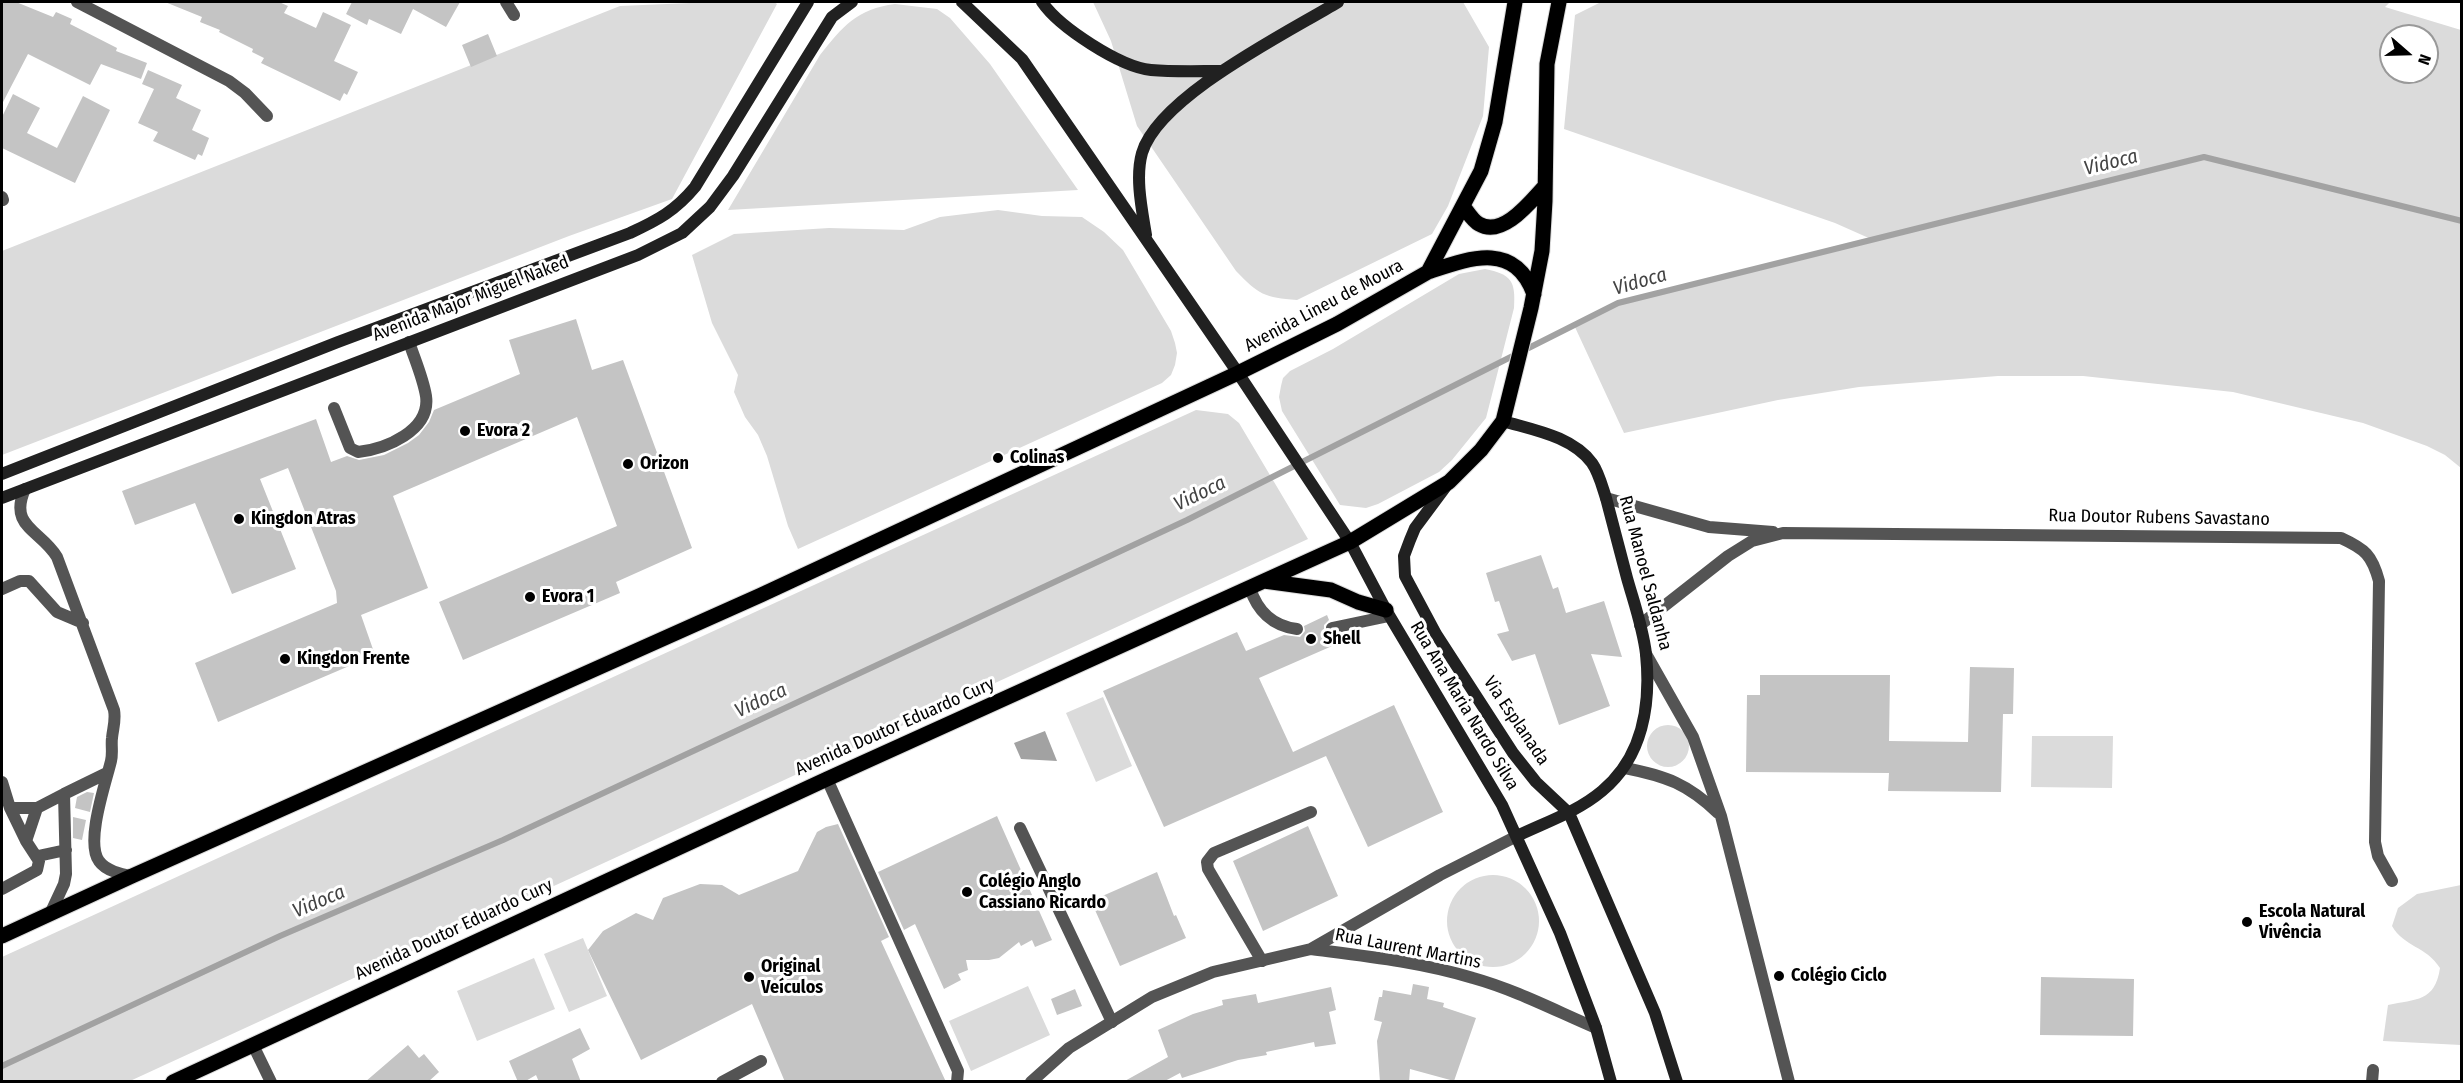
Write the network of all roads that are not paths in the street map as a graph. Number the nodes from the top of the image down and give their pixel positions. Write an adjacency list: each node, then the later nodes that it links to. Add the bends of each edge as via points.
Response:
1 (77, 2): 13 (street, via 228,81)
2 (506, 2): 11 (street)
3 (808, 2): 23 (main road, Avenida Major Miguel Naked, via 695,187 663,218)
4 (852, 2): 19 (main road, Avenida Major Miguel Naked, via 832,17 733,176 710,207 682,233 638,255)
5 (962, 2): 16 (main road, Rua Ana Maria Nardo Silva, via 1022,59)
6 (1042, 2): 12 (main road, via 1063,25 1104,52 1149,70)
7 (1338, 2): 10 (main road)
8 (1515, 2): 15 (main road, Avenida Lineu de Moura, via 1495,122 1481,171)
9 (1559, 2): 14 (main road, via 1547,64)
10 (1319, 6): 12 (main road)
11 (514, 15)
12 (1222, 71): 16 (main road, via 1166,115 1142,154 1140,196)
13 (267, 116)
14 (1545, 186): 15 (main road, via 1510,222 1479,224); 18 (main road, via 1542,251)
15 (1463, 206): 17 (main road, Avenida Lineu de Moura)
16 (1146, 239): 20 (main road, Rua Ana Maria Nardo Silva)
17 (1428, 272): 18 (main road, via 1476,256 1496,258 1524,273); 20 (main road, Avenida Lineu de Moura, via 1337,324)
18 (1533, 301): 22 (main road, Avenida Doutor Eduardo Cury)
19 (409, 342): 21 (street, via 426,397 425,411 417,426 396,441 357,452 350,448); 25 (main road, Avenida Major Miguel Naked)
20 (1238, 373): 29 (main road, Rua Ana Maria Nardo Silva); 53 (main road, via 761,596)
21 (334, 408)
22 (1505, 414): 24 (main road, Avenida Doutor Eduardo Cury, via 1481,450); 27 (main road, Rua Manoel Saldanha, via 1582,452 1598,474)
23 (2, 474)
24 (1449, 482): 29 (main road, Avenida Doutor Eduardo Cury); 46 (main road, Via Esplanada, via 1415,528 1404,556 1405,576 1436,634 1513,753)
25 (25, 489): 26 (main road, Avenida Major Miguel Naked); 33 (street, via 20,516 57,557)
26 (2, 498)
27 (1606, 498): 28 (street, via 1709,527); 34 (main road, Rua Manoel Saldanha)
28 (1783, 533): 34 (street, Rua Doutor Rubens Savastano, via 1752,541 1728,556); 54 (street, Rua Doutor Rubens Savastano, via 2341,538 2361,547 2374,562 2379,581 2374,842)
29 (1350, 542): 30 (main road, Avenida Doutor Eduardo Cury); 32 (main road, Rua Ana Maria Nardo Silva)
30 (1257, 584): 32 (main road, via 1331,590); 36 (street, via 1254,601 1263,613 1274,622); 40 (main road, Avenida Doutor Eduardo Cury)
31 (2, 589): 33 (street, via 20,580 29,581 57,612)
32 (1388, 613): 35 (street); 49 (main road, Rua Ana Maria Nardo Silva, via 1495,791)
33 (83, 623): 39 (street, via 116,719)
34 (1640, 625): 37 (main road, Rua Manoel Saldanha)
35 (1332, 628)
36 (1297, 629)
37 (1646, 654): 38 (main road, via 1643,723); 47 (street, Rua Manoel Saldanha, via 1693,737)
38 (1625, 768): 46 (main road, via 1602,791); 47 (street, via 1658,774 1682,784)
39 (107, 773): 42 (street); 53 (street, via 94,848 104,866)
40 (827, 779): 62 (main road, Avenida Doutor Eduardo Cury); 67 (street, via 958,1071)
41 (2, 782): 43 (street)
42 (64, 794): 44 (street); 51 (street)
43 (10, 808): 44 (street); 50 (street)
44 (37, 808): 50 (street)
45 (1311, 812): 59 (street, via 1215,853 1207,862)
46 (1569, 813): 49 (main road); 70 (main road, Via Esplanada, via 1655,1013)
47 (1721, 816): 71 (street, Rua Manoel Saldanha)
48 (1020, 828): 60 (street)
49 (1517, 836): 58 (street, Rua Laurent Martins, via 1419,886); 61 (main road, Rua Ana Maria Nardo Silva, via 1560,933)
50 (26, 841): 52 (street)
51 (66, 850): 52 (street); 56 (street, via 64,884)
52 (38, 856): 55 (street, via 37,870)
53 (132, 876): 56 (main road)
54 (2392, 881)
55 (2, 890)
56 (51, 914): 57 (main road)
57 (2, 936)
58 (1311, 949): 59 (street, Rua Laurent Martins); 61 (street, Rua Laurent Martins, via 1474,978)
59 (1262, 961): 60 (street, Rua Laurent Martins, via 1213,972 1152,997)
60 (1112, 1022): 68 (street, Rua Laurent Martins, via 1069,1048)
61 (1596, 1029): 69 (main road, Rua Ana Maria Nardo Silva)
62 (254, 1045): 64 (main road, Avenida Doutor Eduardo Cury); 65 (street)
63 (761, 1061): 66 (street)
64 (173, 1082)
65 (271, 1082)
66 (722, 1082)
67 (957, 1082)
68 (1031, 1082)
69 (1611, 1082)
70 (1677, 1082)
71 (1789, 1082)

